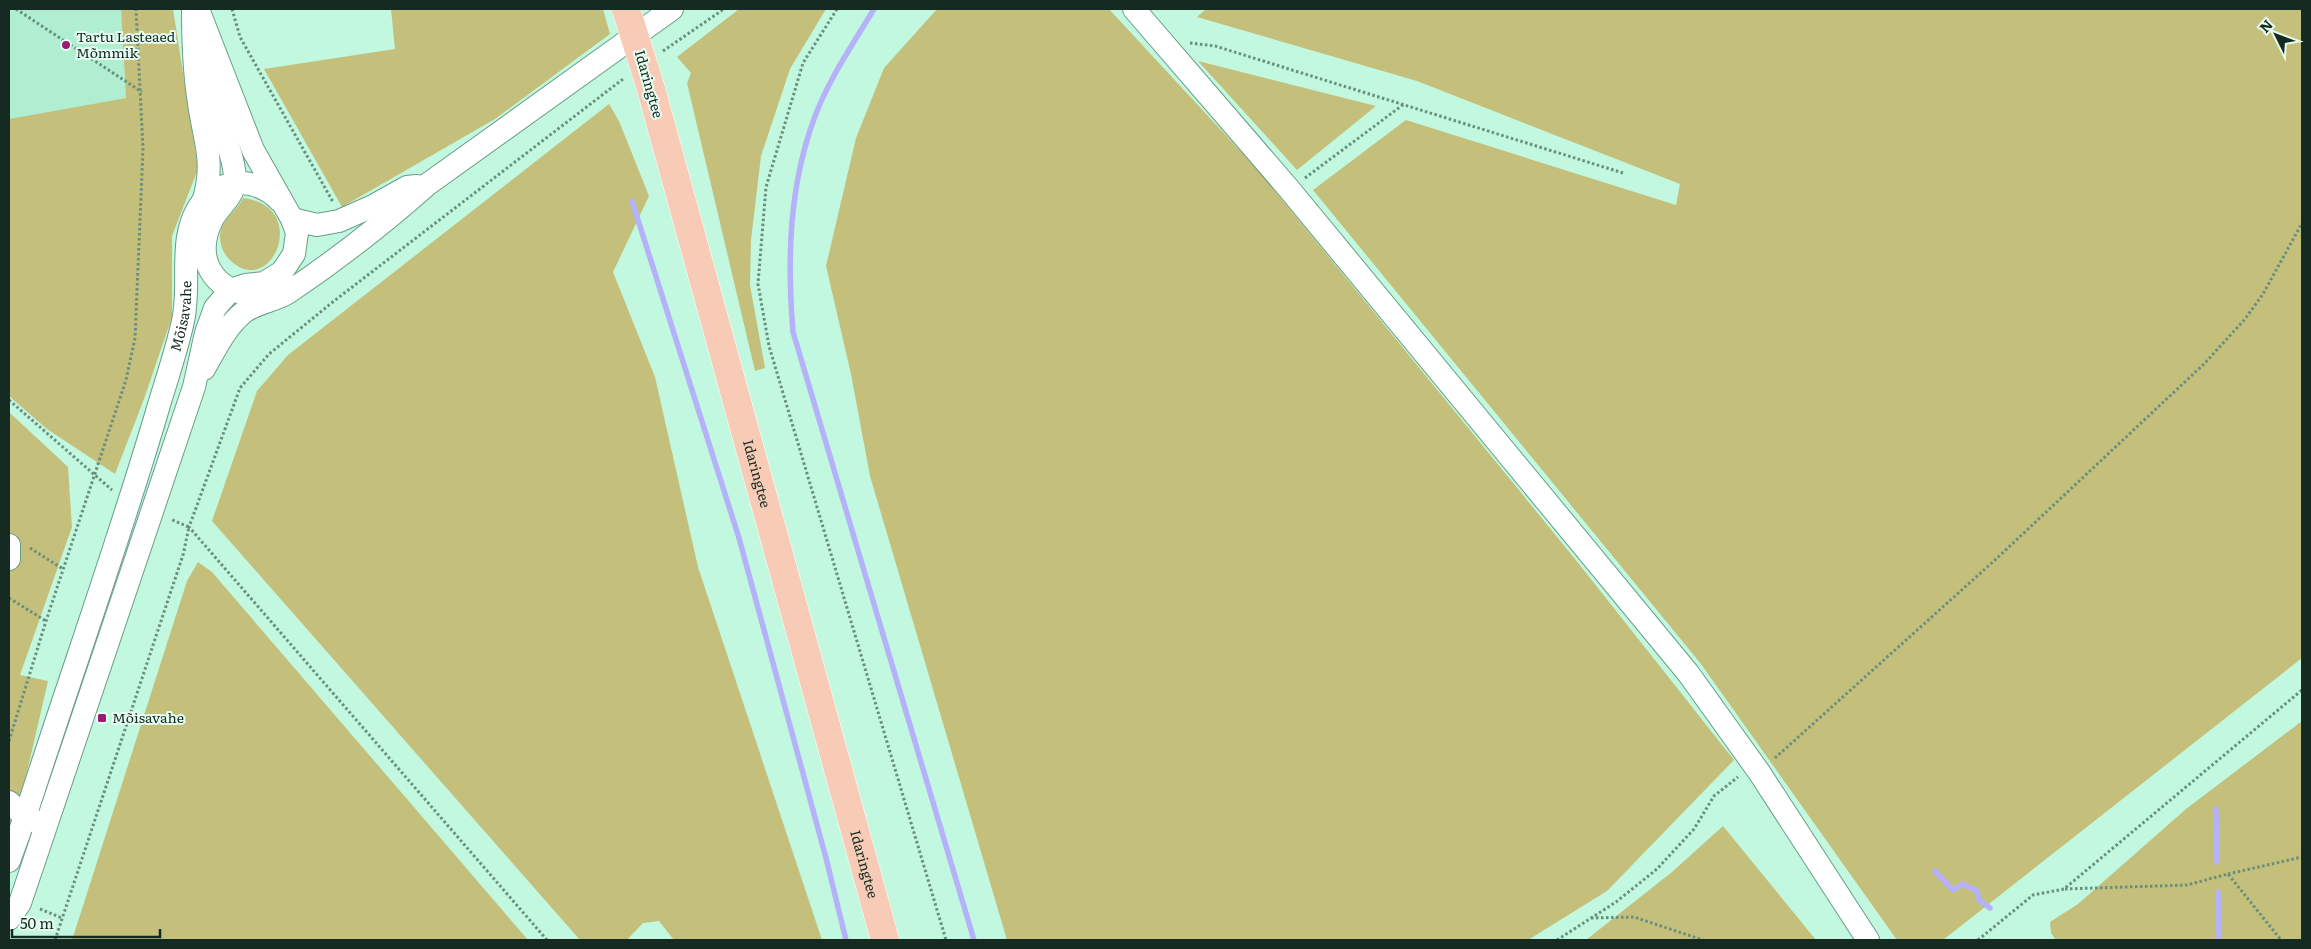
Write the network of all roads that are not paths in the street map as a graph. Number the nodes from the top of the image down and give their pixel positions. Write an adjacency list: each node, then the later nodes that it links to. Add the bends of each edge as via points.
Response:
1 (192, 9): 6 (street, Mõisavahe)
2 (198, 9): 10 (street, via 253,150)
3 (626, 9): 21 (main road, Idaringtee, bridge, via 640,82)
4 (672, 9): 8 (street)
5 (1134, 9): 22 (street, via 1289,189 1688,672 1757,768)
6 (195, 59): 7 (street, Mõisavahe, via 233,165); 9 (street, Mõisavahe, via 210,178)
7 (235, 183): 9 (street, Mõisavahe, via 218,188); 10 (street, via 264,188); 11 (street, Mõisavahe, via 205,238 205,262 216,279)
8 (428, 184): 10 (street, via 407,187 373,206 317,225); 12 (street, via 324,268 286,294)
9 (204, 199): 17 (street, Mõisavahe, via 188,229 183,319 170,366)
10 (286, 210): 11 (street, via 297,233 294,254 282,272 264,283 246,284)
11 (231, 290): 12 (street); 13 (street, Mõisavahe, via 215,308)
12 (269, 299): 13 (street, via 244,312 231,325)
13 (194, 387): 18 (street, Mõisavahe)
14 (19, 546): 15 (street)
15 (9, 558)
16 (9, 802): 17 (street)
17 (25, 817): 18 (street); 19 (street, Mõisavahe)
18 (47, 826): 20 (street, Mõisavahe, via 20,903)
19 (9, 861)
20 (9, 919)
21 (885, 940)
22 (1868, 940)

